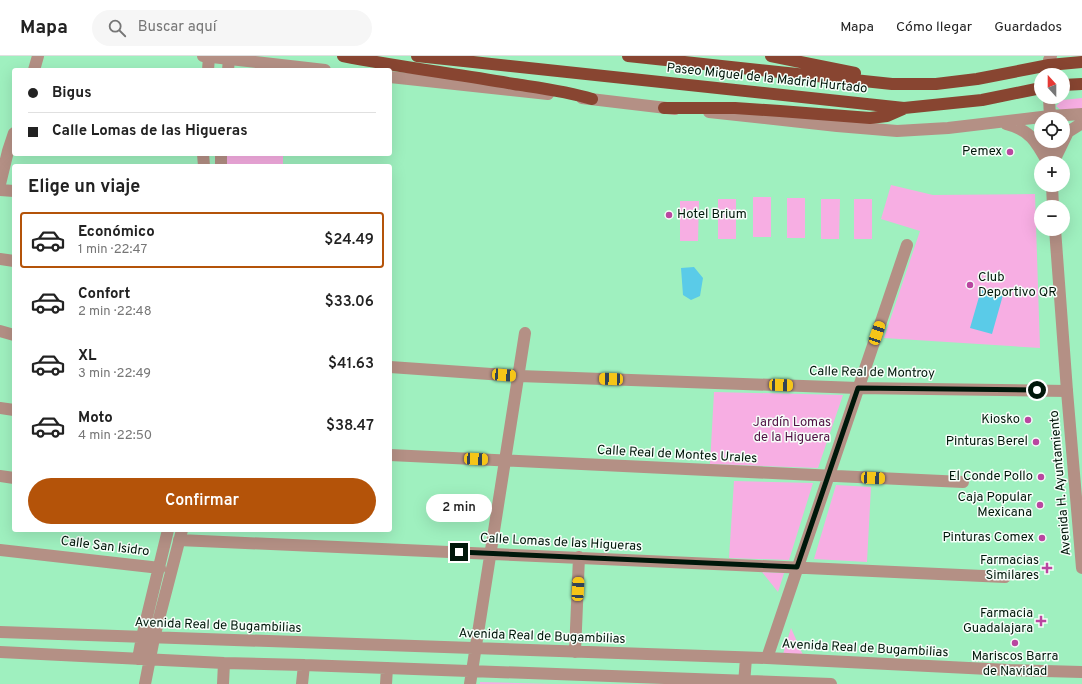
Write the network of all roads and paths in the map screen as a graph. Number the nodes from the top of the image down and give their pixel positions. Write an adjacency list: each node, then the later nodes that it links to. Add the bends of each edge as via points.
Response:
1 (38, 56): 10 (street)
2 (207, 56): 7 (street); 11 (street)
3 (343, 56): 18 (highway, via 572,93)
4 (417, 56): 20 (highway, Paseo Miguel de la Madrid Hurtado)
5 (628, 56): 14 (highway, Paseo Miguel de la Madrid Hurtado)
6 (771, 56): 14 (highway, via 851,72)
7 (228, 62): 12 (street)
8 (1049, 62): 9 (highway, Paseo Miguel de la Madrid Hurtado); 14 (highway, Paseo Miguel de la Madrid Hurtado, via 978,79)
9 (1082, 62)
10 (35, 68)
11 (208, 68)
12 (301, 68)
13 (392, 77): 18 (street)
14 (892, 84)
15 (1082, 84): 16 (highway)
16 (1070, 85)
17 (1034, 89): 20 (highway, Paseo Miguel de la Madrid Hurtado, via 982,100)
18 (592, 99): 19 (street)
19 (664, 108): 20 (highway, via 736,108 870,118 887,116); 24 (street, via 897,131)
20 (904, 108)
21 (1082, 114): 22 (street)
22 (1070, 116)
23 (1034, 120): 24 (street)
24 (999, 123): 28 (street, via 1019,128 1029,134)
25 (1082, 123): 29 (street, via 1068,132)
26 (12, 137): 27 (street)
27 (4, 151): 30 (street)
28 (1045, 156)
29 (1054, 156)
30 (0, 184)
31 (0, 190): 32 (street)
32 (12, 191)
33 (1056, 236): 43 (street, Avenida H. Ayuntamiento)
34 (906, 245): 42 (street)
35 (0, 259): 36 (street)
36 (12, 260)
37 (0, 331): 39 (street)
38 (525, 333): 41 (street)
39 (12, 334)
40 (392, 367): 41 (street, Calle Real de Montroy)
41 (519, 376): 42 (street, Calle Real de Montroy); 48 (street)
42 (858, 388): 43 (street, Calle Real de Montroy); 50 (street)
43 (1067, 391): 46 (street, Avenida H. Ayuntamiento)
44 (0, 408): 45 (street)
45 (12, 410)
46 (1077, 453): 53 (street, Avenida H. Ayuntamiento)
47 (392, 455): 48 (street, Calle Real de Montes Urales)
48 (505, 460): 50 (street, Calle Real de Montes Urales); 57 (street)
49 (0, 476): 51 (street)
50 (828, 476): 52 (street, Calle Real de Montes Urales); 59 (street)
51 (12, 478)
52 (964, 482)
53 (1081, 528): 61 (street, Avenida H. Ayuntamiento)
54 (168, 532): 60 (street)
55 (180, 535): 57 (street, Calle Lomas de las Higueras); 64 (street)
56 (0, 550): 60 (street, Calle San Isidro)
57 (490, 554): 58 (street, Calle Lomas de las Higueras); 65 (street)
58 (579, 557): 59 (street, Calle Lomas de las Higueras); 67 (street)
59 (797, 567): 62 (street, Calle Lomas de las Higueras); 69 (street)
60 (160, 568): 64 (street)
61 (1082, 568)
62 (1005, 576)
63 (0, 632): 64 (street, Avenida Real de Bugambilias)
64 (148, 637): 65 (street, Avenida Real de Bugambilias); 70 (street)
65 (475, 648): 67 (street, Avenida Real de Bugambilias); 74 (street)
66 (0, 652): 70 (street)
67 (575, 652): 68 (street, Avenida Real de Bugambilias)
68 (746, 658): 69 (street, Avenida Real de Bugambilias); 78 (street)
69 (767, 658): 75 (street, Avenida Real de Bugambilias)
70 (144, 659): 71 (street); 79 (street)
71 (224, 663): 72 (street); 80 (street)
72 (304, 665): 73 (street); 81 (street)
73 (387, 668): 74 (street); 82 (street)
74 (471, 671): 76 (street); 83 (street)
75 (1082, 672)
76 (583, 679): 77 (street)
77 (664, 681): 78 (street)
78 (744, 682): 84 (street)
79 (145, 684)
80 (223, 684)
81 (302, 684)
82 (386, 684)
83 (470, 684)
84 (831, 684)

